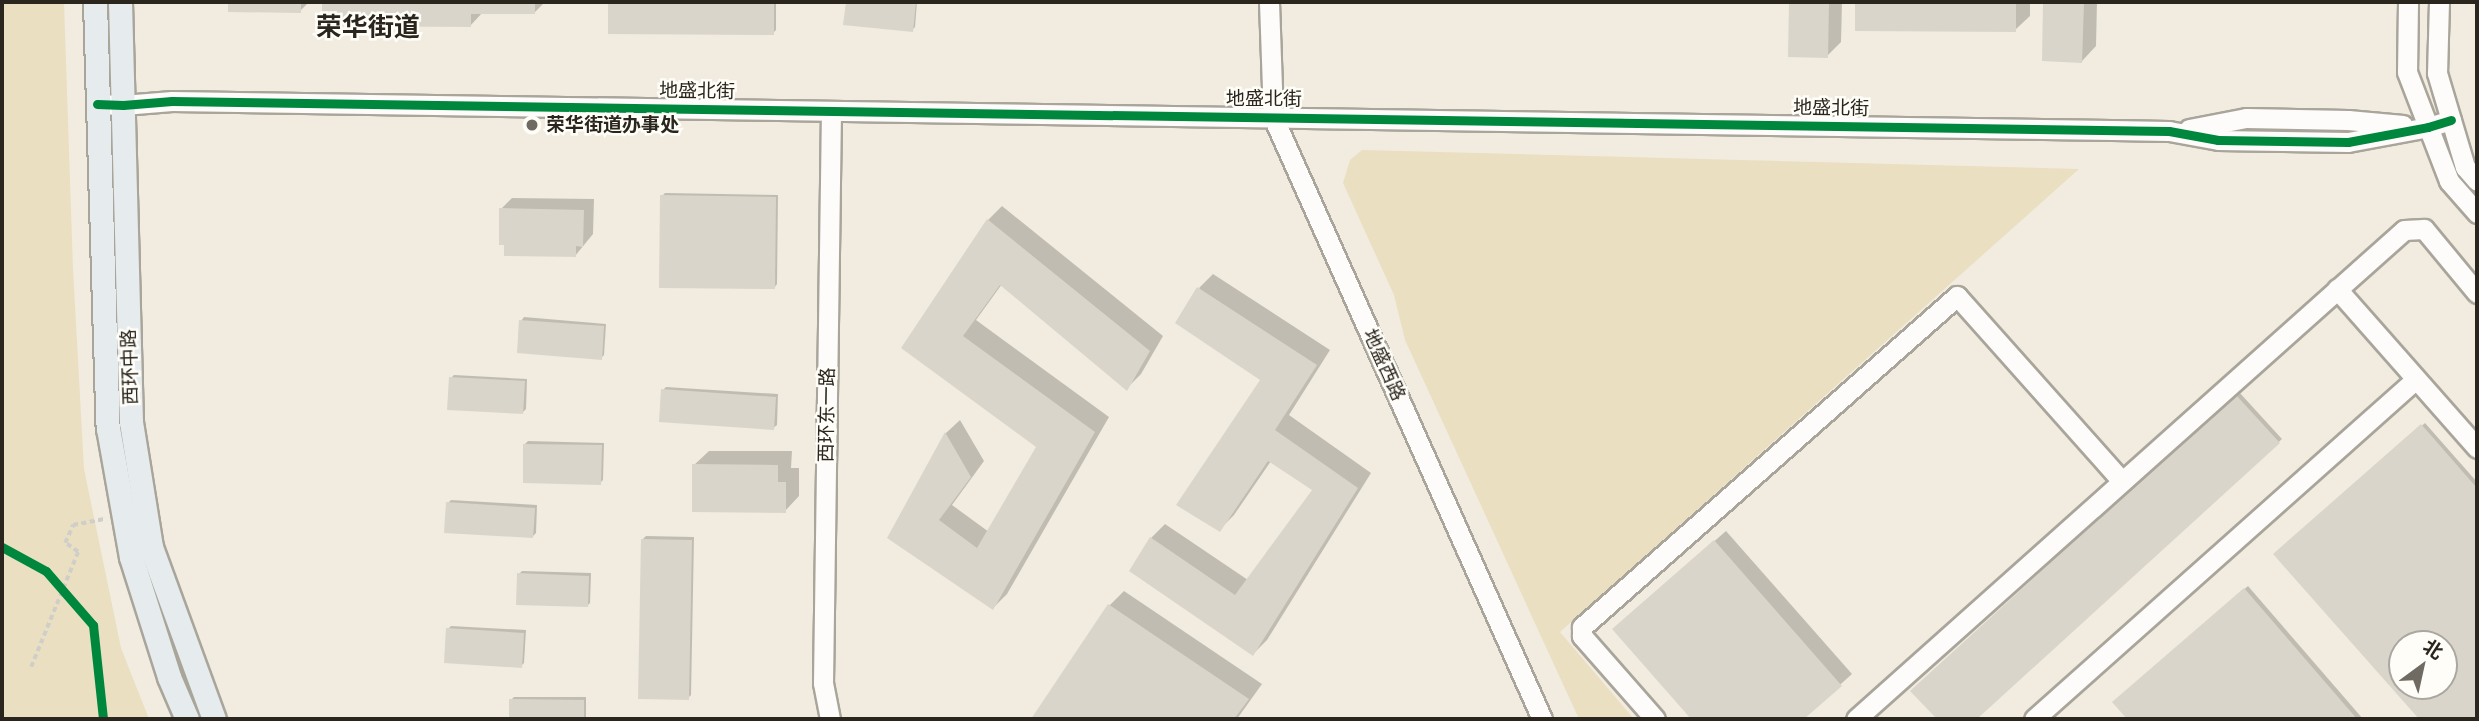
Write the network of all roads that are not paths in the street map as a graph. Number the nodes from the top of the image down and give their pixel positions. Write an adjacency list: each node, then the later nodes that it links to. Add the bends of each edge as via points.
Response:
1 (95, 2): 6 (main road, 西环中路)
2 (120, 2): 7 (main road, 西环中路)
3 (1269, 2): 9 (street, 地盛西路)
4 (2408, 2): 11 (street, via 2407,72)
5 (2439, 2): 10 (street, via 2437,74)
6 (97, 104): 7 (street, 地盛北街); 19 (main road, 西环中路, via 108,428 131,557)
7 (122, 105): 8 (street, 地盛北街, via 172,101); 20 (main road, 西环中路, via 131,422 152,547)
8 (831, 111): 9 (street, 地盛北街); 21 (street, 西环东一路, via 824,683)
9 (1273, 117): 11 (street, 地盛北街, via 2180,131 2246,118); 22 (street, 地盛西路)
10 (2451, 120): 11 (street); 12 (street, via 2465,167)
11 (2428, 127): 13 (street, via 2449,181)
12 (2477, 181)
13 (2477, 213)
14 (2337, 289): 15 (street, via 2404,230 2424,229); 16 (street); 18 (street)
15 (2477, 293)
16 (2416, 379): 17 (street); 25 (street)
17 (2477, 448)
18 (2122, 481): 23 (street, via 1957,296 1582,626 1582,636); 24 (street)
19 (187, 719)
20 (214, 719)
21 (830, 719)
22 (1542, 719)
23 (1655, 719)
24 (1856, 719)
25 (2034, 719)

